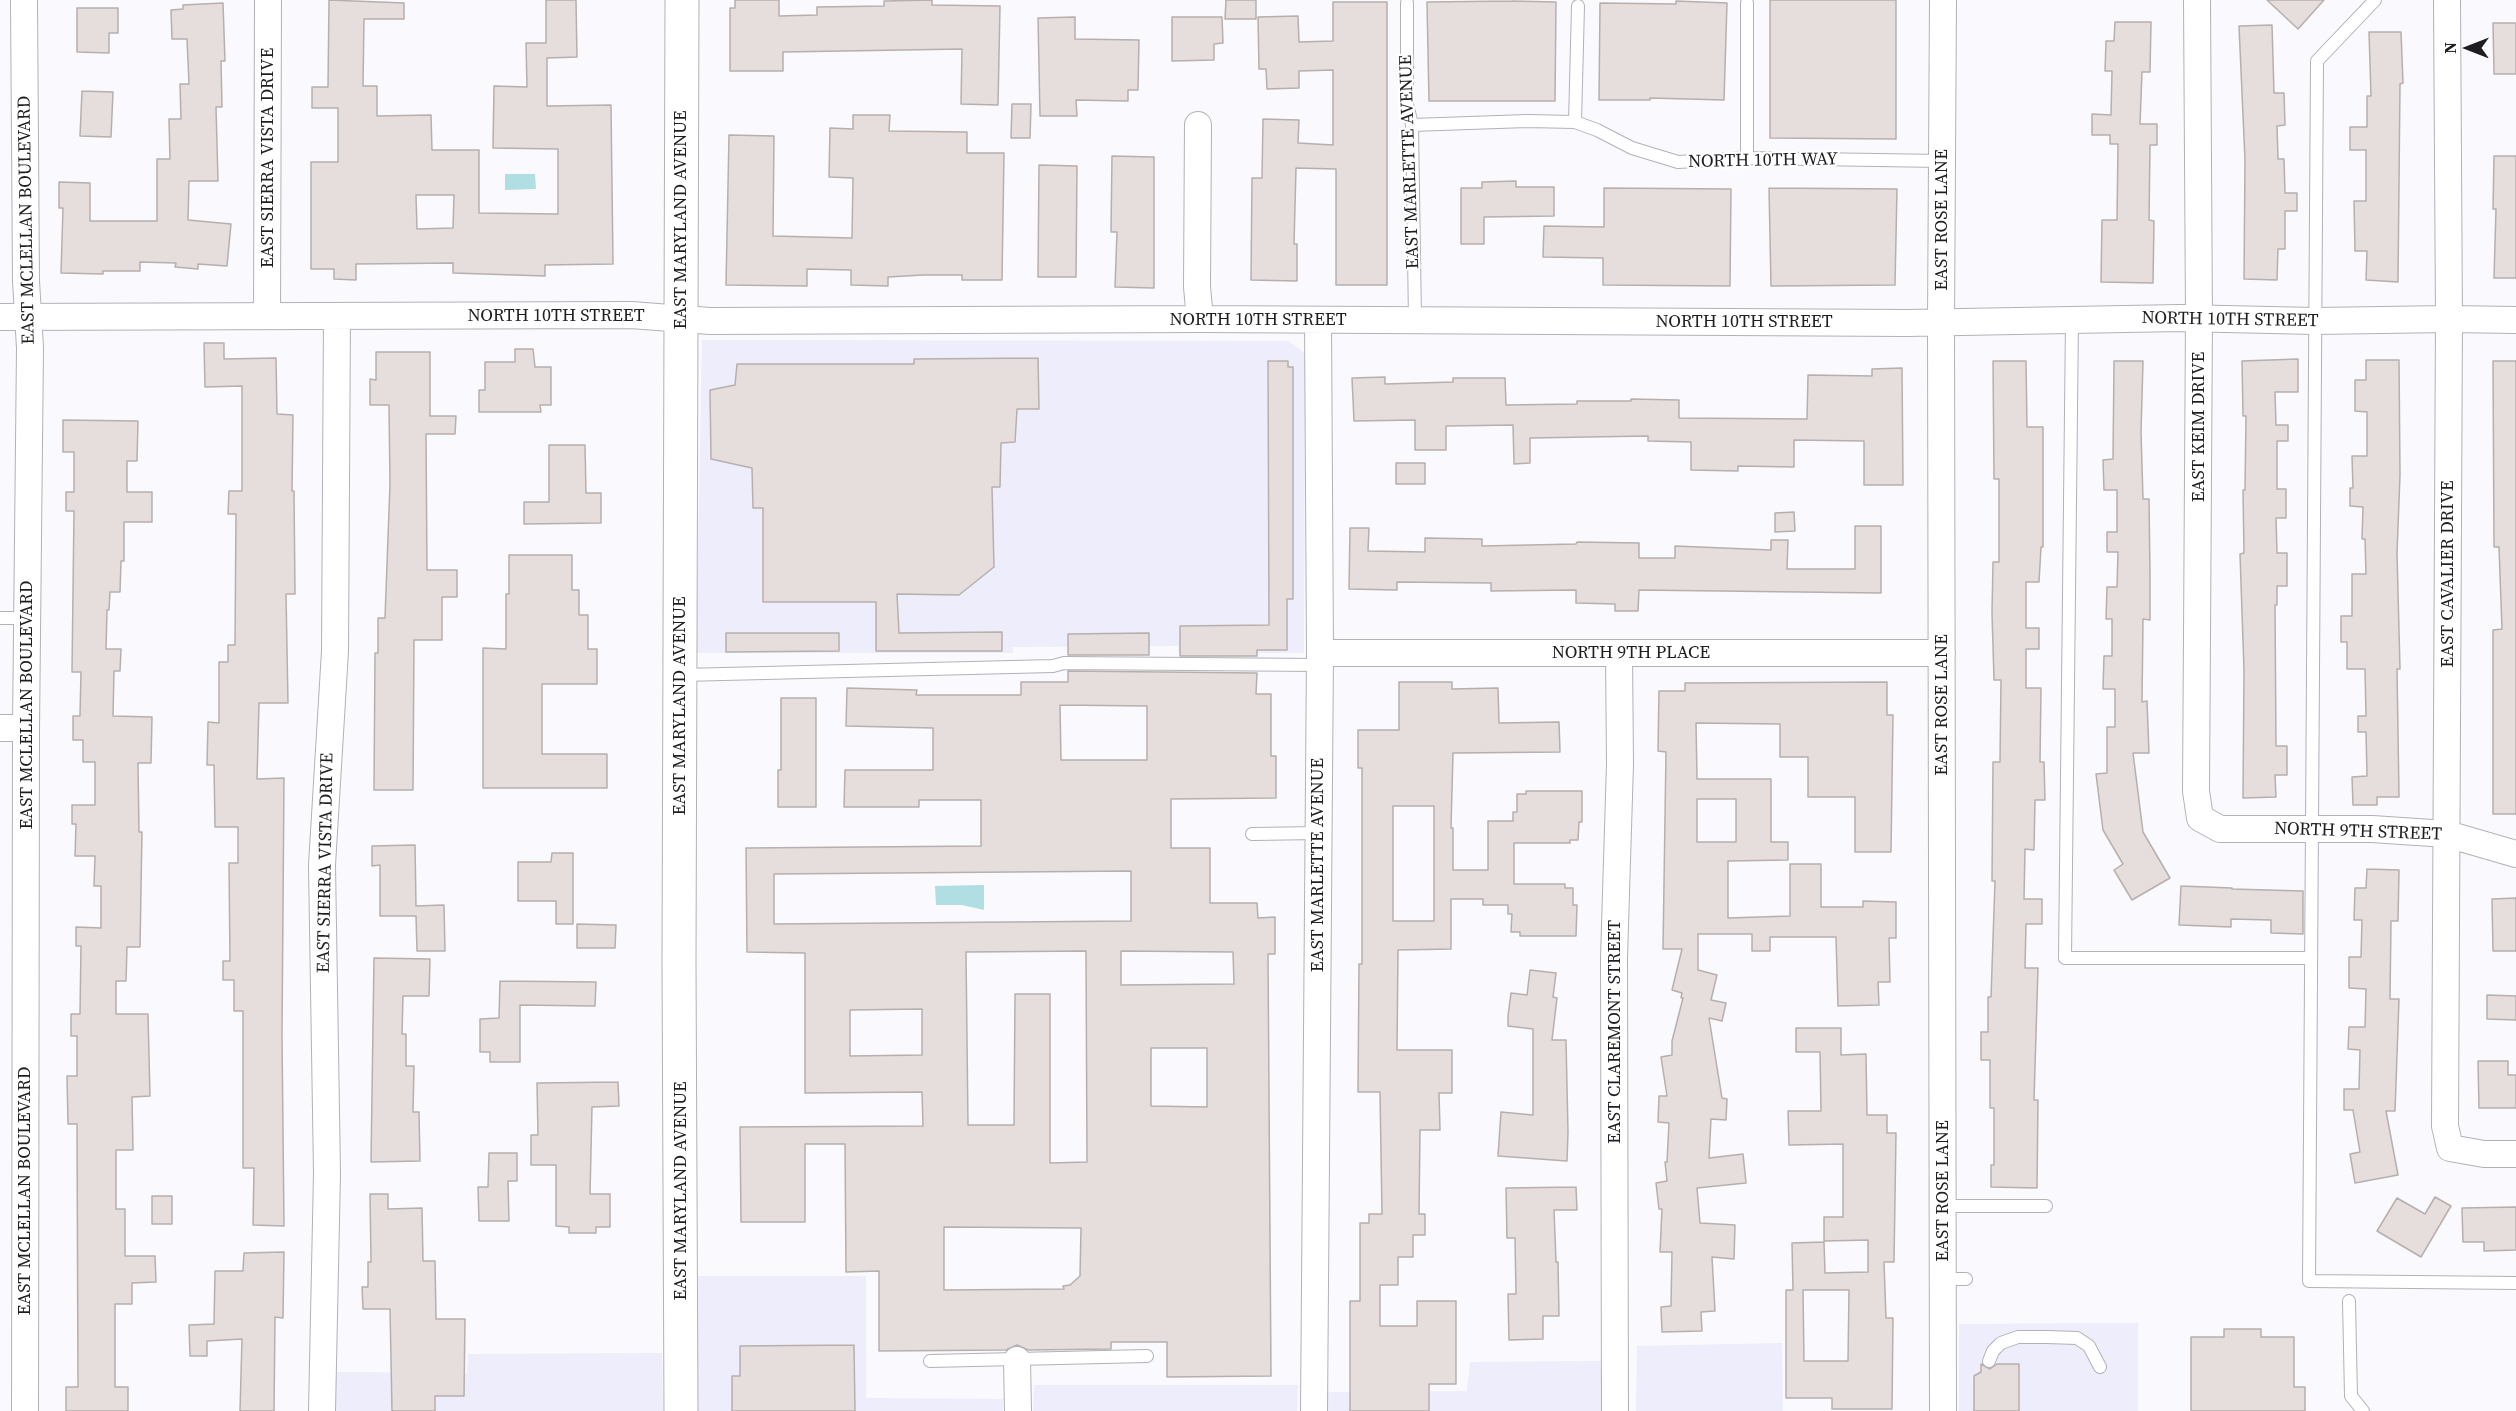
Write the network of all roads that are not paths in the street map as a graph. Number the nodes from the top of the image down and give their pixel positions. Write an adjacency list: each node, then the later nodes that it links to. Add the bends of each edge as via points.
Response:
1 (24, 0): 16 (street, EAST MCLELLAN BOULEVARD)
2 (268, 0): 17 (street, EAST SIERRA VISTA DRIVE)
3 (682, 0): 20 (street, EAST MARYLAND AVENUE)
4 (1943, 0): 15 (street, EAST ROSE LANE)
5 (2197, 0): 21 (street, EAST KEIM DRIVE)
6 (2375, 0): 28 (lane, via 2317,61)
7 (2446, 0): 23 (street, EAST CAVALIER DRIVE)
8 (1407, 3): 13 (lane, EAST MARLETTE AVENUE, via 1407,104)
9 (1747, 3): 14 (lane)
10 (1578, 6): 11 (lane)
11 (1575, 122): 13 (lane, NORTH 10TH WAY); 14 (lane, NORTH 10TH WAY, via 1678,162)
12 (1198, 125): 22 (street)
13 (1412, 125): 25 (lane, EAST MARLETTE AVENUE)
14 (1747, 158): 15 (lane, NORTH 10TH WAY)
15 (1942, 161): 29 (street, EAST ROSE LANE)
16 (28, 316): 17 (street, NORTH 10TH STREET); 19 (street, NORTH 10TH STREET); 31 (street, EAST MCLELLAN BOULEVARD)
17 (267, 316): 18 (street, NORTH 10TH STREET)
18 (337, 316): 20 (street, NORTH 10TH STREET); 56 (street, EAST SIERRA VISTA DRIVE, via 335,651 322,865 327,1173)
19 (0, 317)
20 (680, 318): 22 (street, NORTH 10TH STREET); 35 (street, EAST MARYLAND AVENUE)
21 (2199, 318): 26 (street, NORTH 10TH STREET); 28 (street, NORTH 10TH STREET); 38 (street, EAST KEIM DRIVE, via 2196,791)
22 (1200, 319): 24 (street, NORTH 10TH STREET)
23 (2449, 319): 27 (street, NORTH 10TH STREET); 28 (street, NORTH 10TH STREET); 42 (street, EAST CAVALIER DRIVE)
24 (1318, 320): 25 (street, NORTH 10TH STREET); 34 (street, EAST MARLETTE AVENUE)
25 (1415, 320): 29 (street, NORTH 10TH STREET)
26 (2072, 320): 29 (street, NORTH 10TH STREET); 44 (lane, via 2065,958)
27 (2516, 320)
28 (2315, 321): 39 (lane)
29 (1941, 322): 33 (street, EAST ROSE LANE)
30 (0, 618): 31 (lane)
31 (27, 618): 37 (street, EAST MCLELLAN BOULEVARD)
32 (1619, 653): 33 (street, NORTH 9TH PLACE); 34 (street, NORTH 9TH PLACE); 60 (street, EAST CLAREMONT STREET, via 1614,958)
33 (1942, 653): 46 (street, EAST ROSE LANE)
34 (1319, 659): 35 (lane); 40 (street, EAST MARLETTE AVENUE)
35 (681, 675): 57 (street, EAST MARYLAND AVENUE)
36 (0, 728): 37 (street)
37 (26, 728): 55 (street, EAST MCLELLAN BOULEVARD)
38 (2200, 818): 39 (street, NORTH 9TH STREET, via 2220,830)
39 (2312, 829): 42 (street, NORTH 9TH STREET); 44 (lane)
40 (1319, 833): 41 (lane); 59 (street, EAST MARLETTE AVENUE)
41 (1252, 834)
42 (2447, 834): 43 (street, NORTH 9TH STREET); 45 (street, EAST CAVALIER DRIVE, via 2445,1125 2450,1148)
43 (2516, 854)
44 (2311, 958): 48 (lane, via 2309,1281)
45 (2516, 1154)
46 (1943, 1206): 47 (lane); 61 (street, EAST ROSE LANE, via 1955,1279)
47 (2046, 1206)
48 (2516, 1283)
49 (2349, 1301): 62 (lane, via 2351,1396)
50 (1147, 1356): 52 (lane)
51 (930, 1360): 52 (lane)
52 (1017, 1360): 58 (street)
53 (1989, 1360): 54 (lane, via 2001,1343 2018,1337 2047,1336 2077,1338 2089,1346)
54 (2100, 1367)
55 (25, 1411)
56 (322, 1411)
57 (681, 1411)
58 (1018, 1411)
59 (1314, 1411)
60 (1615, 1411)
61 (1944, 1411)
62 (2363, 1411)

